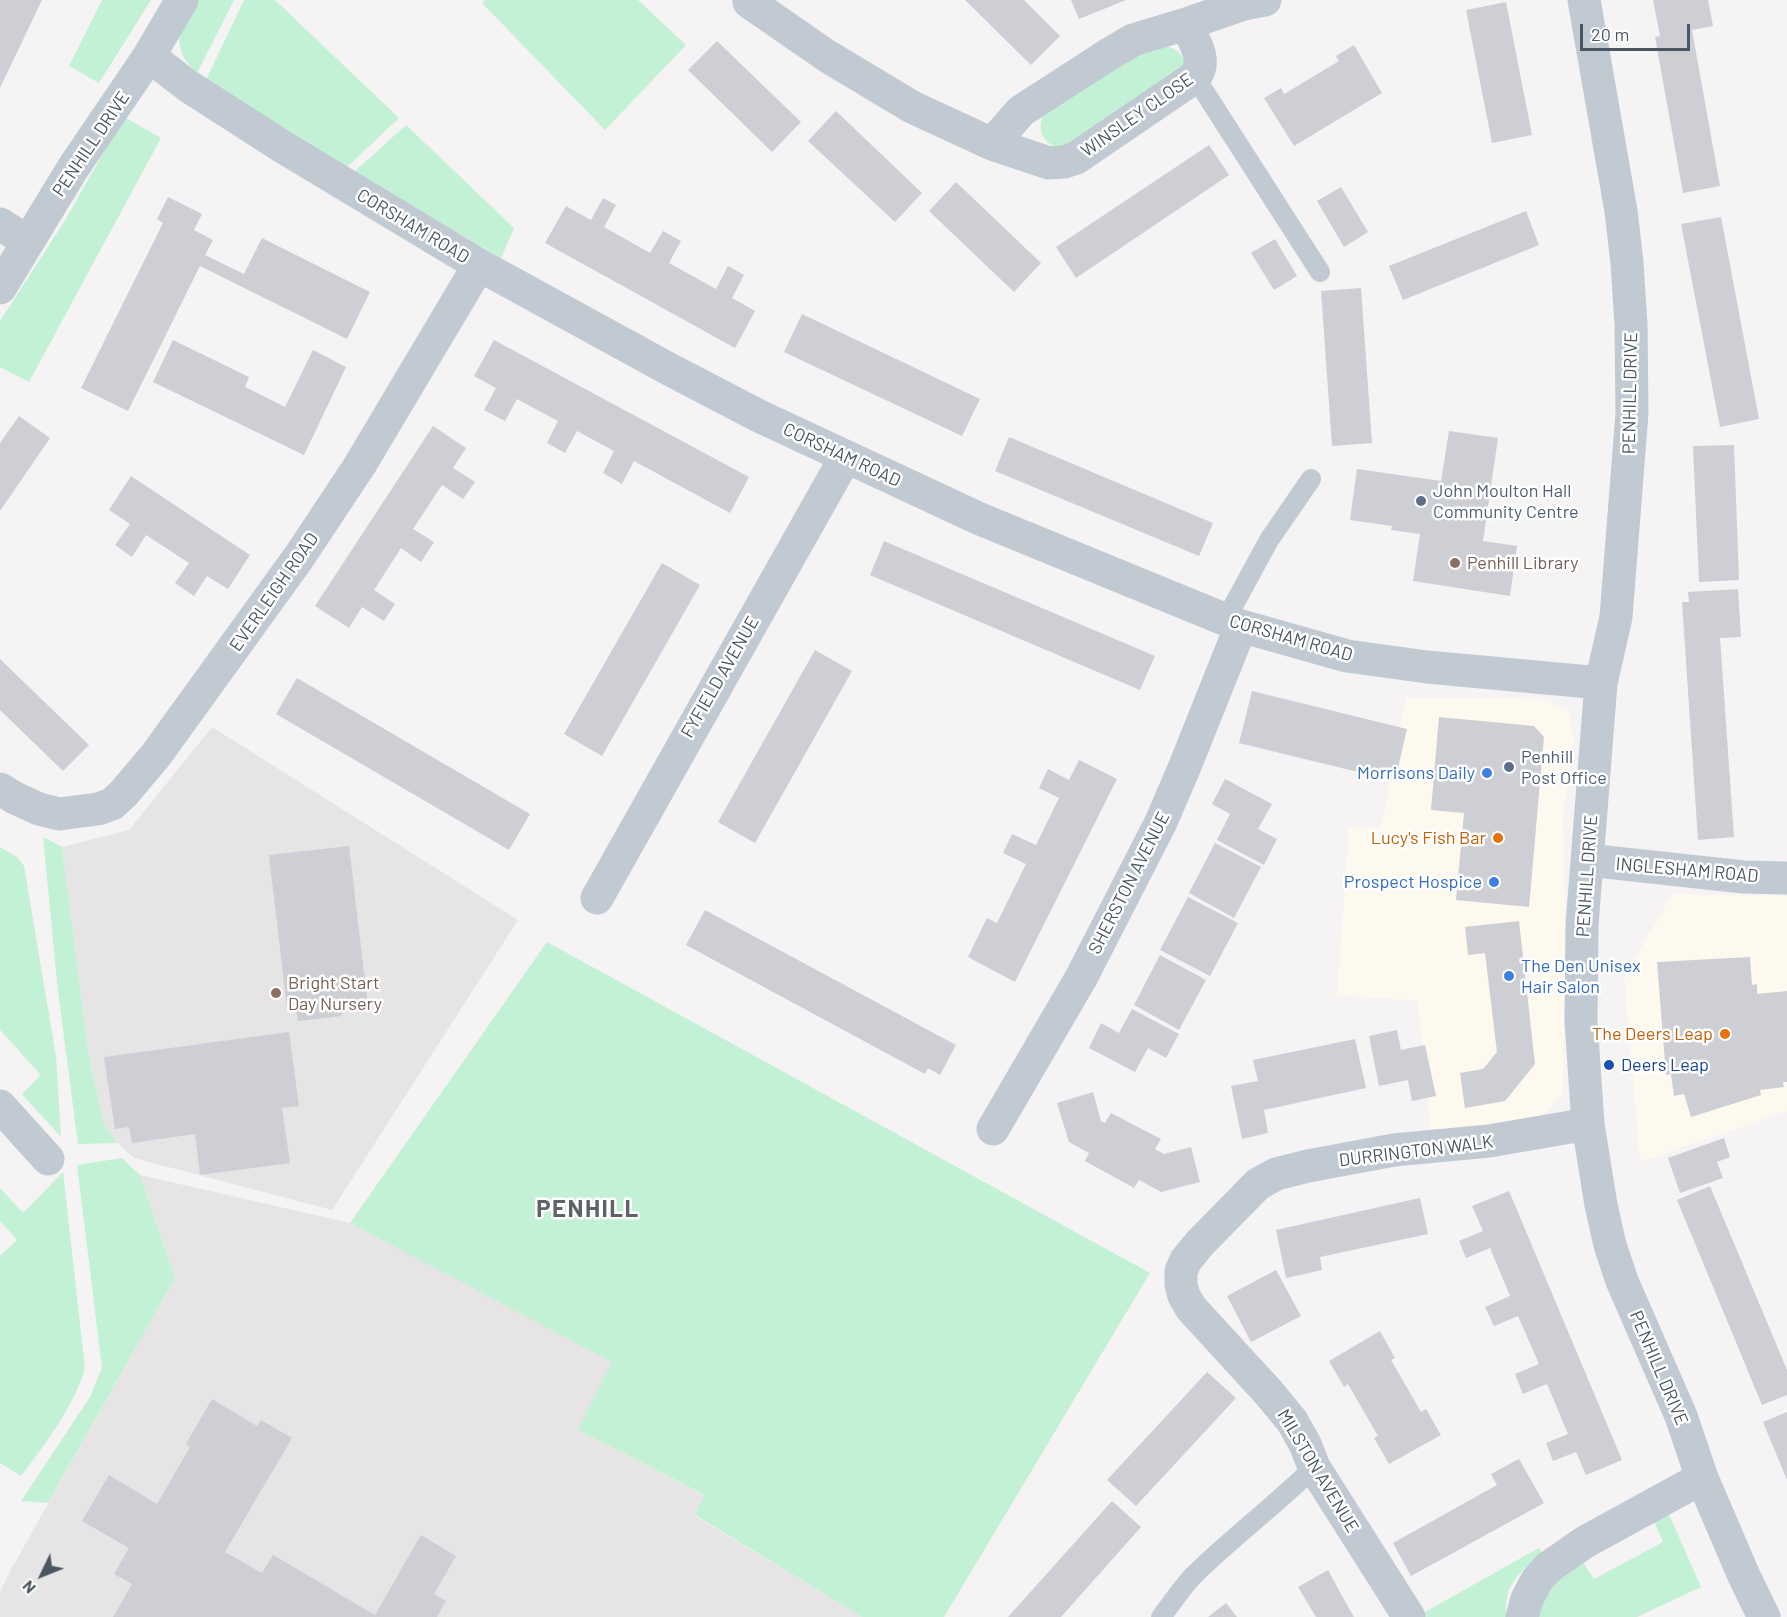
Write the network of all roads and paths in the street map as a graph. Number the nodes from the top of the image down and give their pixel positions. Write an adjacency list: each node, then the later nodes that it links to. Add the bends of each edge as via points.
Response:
1 (182, 0): 6 (street, PENHILL DRIVE)
2 (750, 0): 8 (street, WINSLEY CLOSE, via 827,56 912,107)
3 (1584, 0): 17 (street, PENHILL DRIVE, via 1621,211 1631,325 1632,413 1616,617)
4 (1250, 1): 5 (street)
5 (1186, 24): 7 (street, WINSLEY CLOSE, via 1201,61); 8 (street, via 1133,40 1087,68 1021,111)
6 (149, 56): 10 (street, PENHILL DRIVE); 11 (street, CORSHAM ROAD, via 283,147)
7 (1195, 77): 8 (street, WINSLEY CLOSE, via 1076,158 1064,162 1049,163); 12 (lane)
8 (992, 144)
9 (0, 224): 10 (street)
10 (28, 242): 13 (street, PENHILL DRIVE)
11 (479, 265): 14 (street, CORSHAM ROAD, via 667,368); 18 (street, EVERLEIGH ROAD, via 360,465 299,557 156,755 123,794 98,809 59,814 39,809)
12 (1320, 272)
13 (0, 288)
14 (845, 458): 16 (street, CORSHAM ROAD, via 980,519); 21 (street, FYFIELD AVENUE)
15 (1311, 478): 16 (lane, via 1269,540)
16 (1233, 623): 17 (street, CORSHAM ROAD, via 1347,656); 24 (street, SHERSTON AVENUE, via 1185,766 1151,841 1081,978)
17 (1601, 683): 19 (street, PENHILL DRIVE)
18 (0, 789)
19 (1587, 860): 20 (street, INGLESHAM ROAD); 23 (street, PENHILL DRIVE, via 1581,1021)
20 (1787, 878)
21 (597, 898)
22 (0, 1106): 25 (street)
23 (1588, 1124): 26 (street, DURRINGTON WALK, via 1490,1141 1394,1150 1276,1174 1257,1184 1186,1260 1181,1285); 28 (street, PENHILL DRIVE, via 1610,1245 1681,1416)
24 (993, 1129)
25 (48, 1159)
26 (1191, 1308): 27 (street, MILSTON AVENUE, via 1292,1421)
27 (1314, 1467): 29 (lane, via 1190,1578); 30 (street, MILSTON AVENUE)
28 (1702, 1478): 31 (street, via 1585,1542 1549,1567 1537,1580); 32 (street, PENHILL DRIVE)
29 (1161, 1617)
30 (1409, 1617)
31 (1522, 1617)
32 (1764, 1617)

